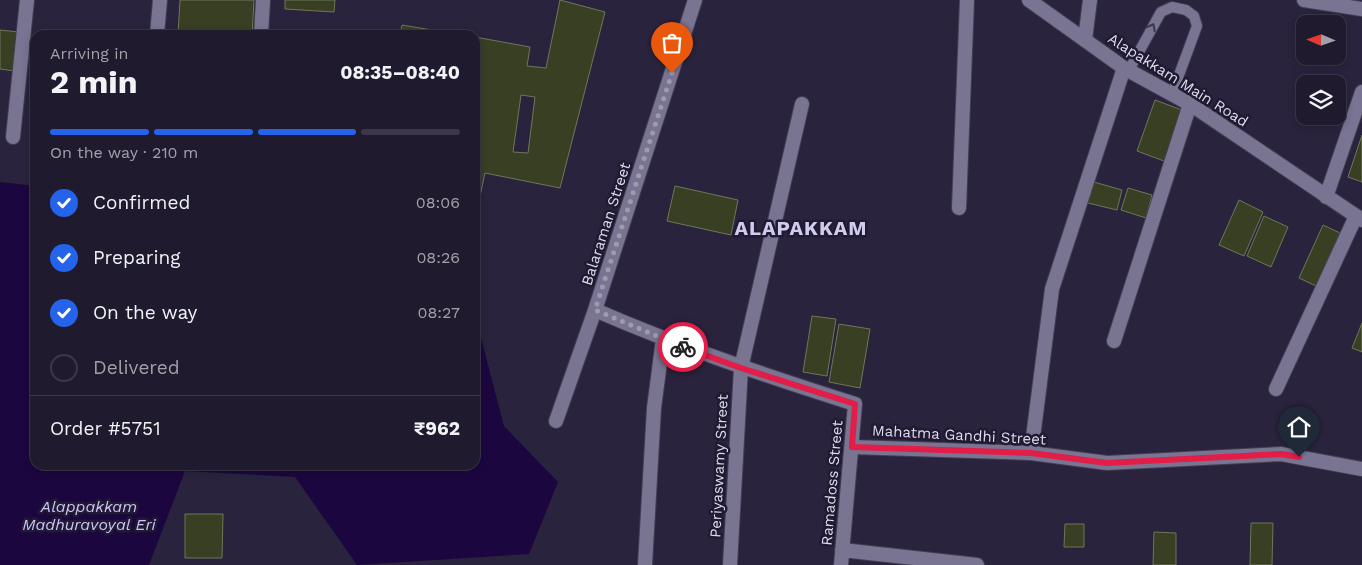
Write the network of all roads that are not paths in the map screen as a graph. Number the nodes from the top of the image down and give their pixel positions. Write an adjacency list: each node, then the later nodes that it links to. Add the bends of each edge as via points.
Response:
1 (27, 0): 18 (street)
2 (160, 0): 10 (street)
3 (263, 0): 11 (street)
4 (695, 0): 22 (street, Balaraman Street)
5 (967, 0): 20 (street)
6 (1028, 0): 12 (street, Alapakkam Main Road)
7 (1090, 0): 12 (street)
8 (1304, 0): 9 (street)
9 (1362, 9)
10 (157, 30)
11 (261, 30)
12 (1085, 40): 13 (street, Alapakkam Main Road)
13 (1127, 69): 15 (street, Alapakkam Main Road); 15 (lane, one-way to 15, via 1161,12 1172,7 1186,10 1194,16 1197,26); 30 (street, via 1052,289)
14 (1362, 92): 19 (street)
15 (1172, 94): 17 (street, Alapakkam Main Road)
16 (802, 104): 25 (street, Periyaswamy Street)
17 (1190, 104): 19 (street, Alapakkam Main Road); 24 (street)
18 (13, 137)
19 (1326, 197): 21 (street, Alapakkam Main Road)
20 (959, 208)
21 (1359, 218): 26 (street)
22 (595, 310): 23 (street, Balaraman Street); 28 (street)
23 (663, 339): 25 (street, Balaraman Street); 34 (street, via 654,408)
24 (1114, 342)
25 (741, 368): 27 (street, Balaraman Street); 35 (street, Periyaswamy Street)
26 (1276, 389)
27 (855, 404): 29 (street, Ramadoss Street)
28 (556, 421)
29 (852, 447): 30 (street, Mahatma Gandhi Street); 32 (street, Ramadoss Street)
30 (1031, 453): 31 (street, Mahatma Gandhi Street, via 1107,463 1281,454)
31 (1362, 468)
32 (842, 550): 33 (street); 36 (street, Ramadoss Street)
33 (948, 564): 37 (street)
34 (645, 565)
35 (730, 565)
36 (842, 565)
37 (977, 565)

